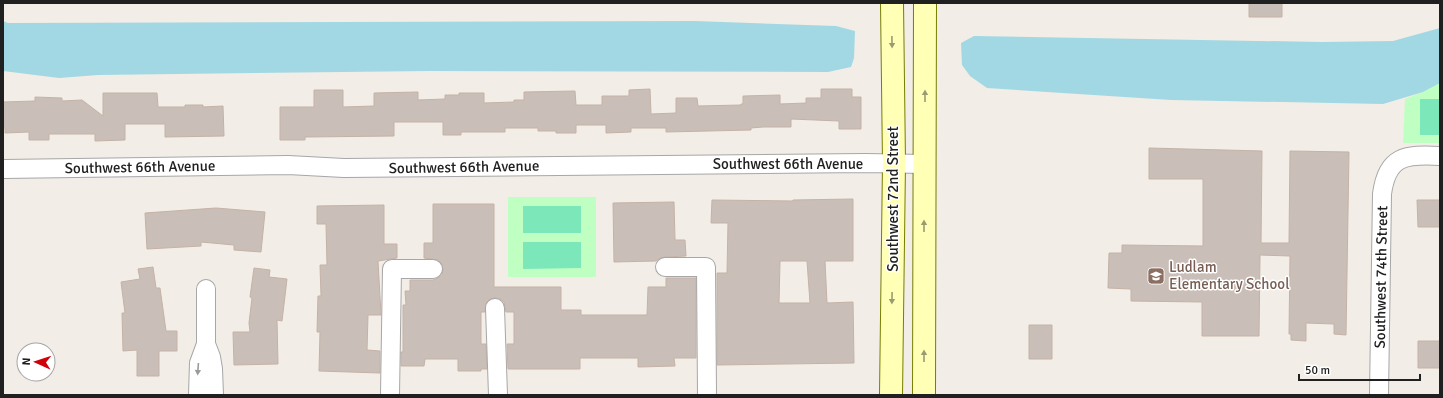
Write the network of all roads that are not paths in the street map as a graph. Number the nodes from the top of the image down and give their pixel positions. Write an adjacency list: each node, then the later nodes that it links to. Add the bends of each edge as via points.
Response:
1 (892, 3): 4 (main road, Southwest 72nd Street, one-way to 4)
2 (925, 3): 5 (main road, Southwest 72nd Street, one-way to 2)
3 (1440, 156): 19 (street, Southwest 74th Street, via 1409,157 1396,162 1386,174 1382,194)
4 (894, 163): 5 (street, Southwest 66th Avenue); 6 (street, Southwest 66th Avenue, via 351,168 288,165); 17 (main road, Southwest 72nd Street, one-way to 17)
5 (925, 164): 18 (main road, Southwest 72nd Street, one-way to 5)
6 (3, 169)
7 (666, 267): 16 (street, via 706,267)
8 (433, 269): 14 (street, via 392,269)
9 (206, 289): 11 (street)
10 (495, 308): 15 (street)
11 (206, 344): 12 (street, one-way to 12, via 199,363); 13 (street, via 213,369)
12 (198, 395)
13 (214, 395)
14 (390, 395)
15 (498, 395)
16 (707, 395)
17 (892, 395)
18 (924, 395)
19 (1379, 395)

